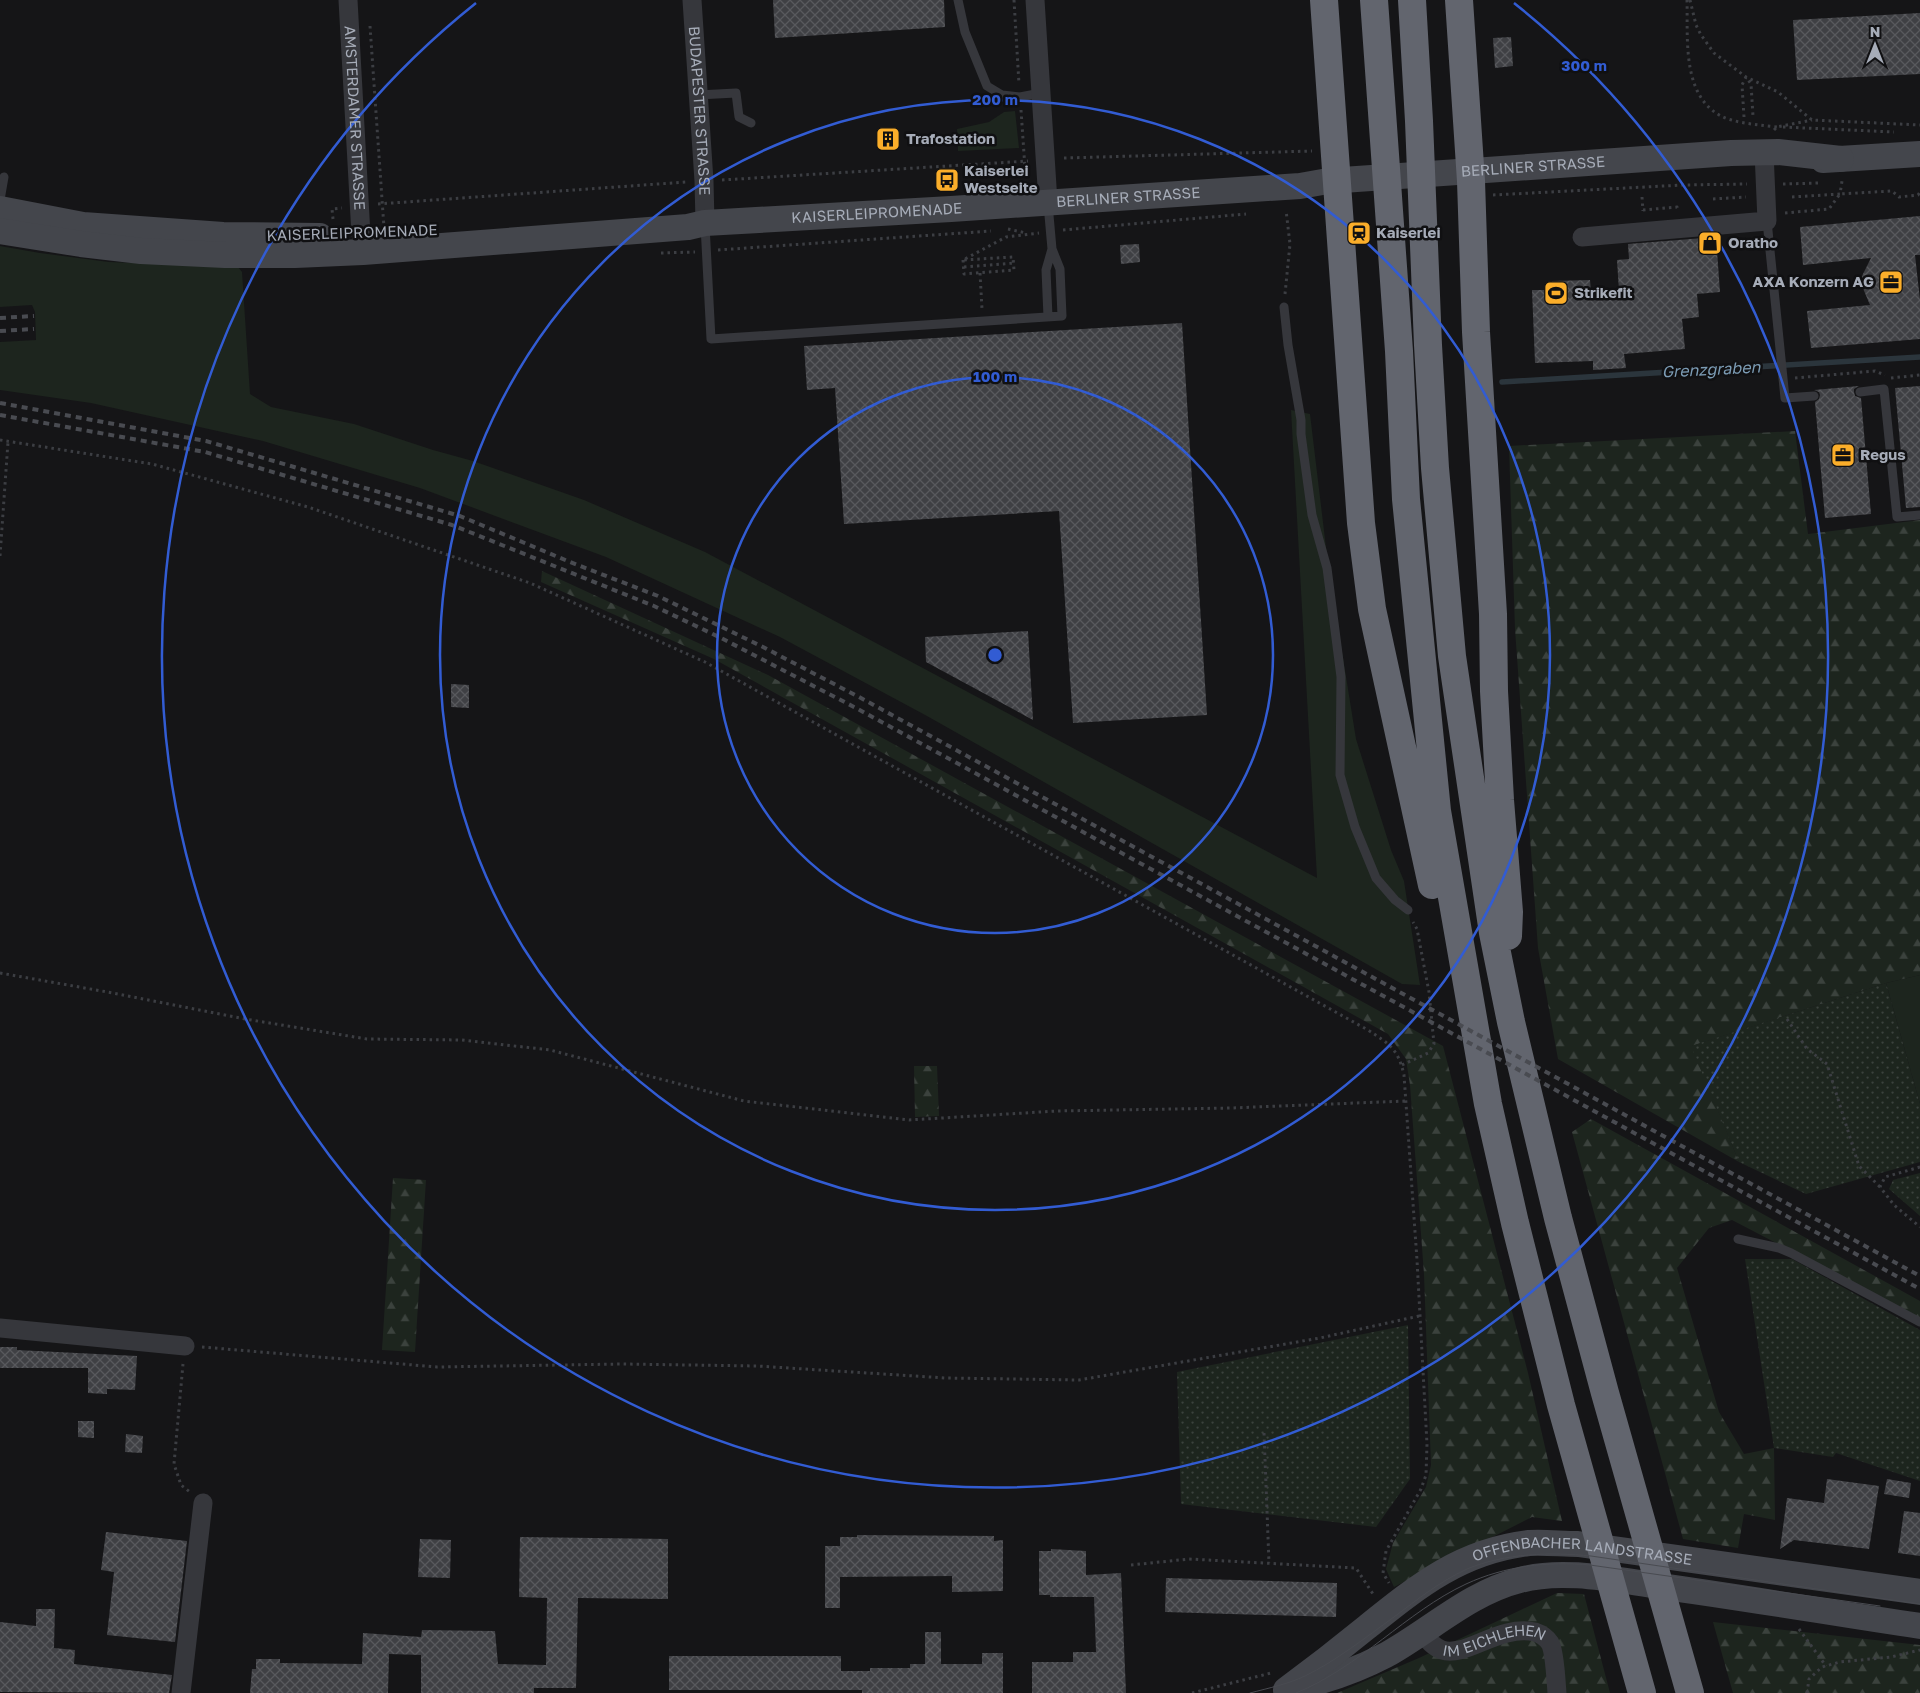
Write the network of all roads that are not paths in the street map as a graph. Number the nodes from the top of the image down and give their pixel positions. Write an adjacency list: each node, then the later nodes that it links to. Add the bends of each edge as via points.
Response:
1 (348, 0): 22 (street, AMSTERDAMER STRASSE, via 359,206)
2 (692, 0): 10 (street, BUDAPESTER STRASSE)
3 (958, 0): 9 (lane, via 965,32 987,86 1002,95 1020,97)
4 (1035, 0): 9 (street)
5 (1324, 0): 31 (highway, via 1361,523 1372,609 1433,890)
6 (1374, 0): 31 (highway, via 1406,499 1437,811)
7 (1412, 0): 30 (highway, via 1428,345 1452,656 1493,933)
8 (1458, 0): 30 (highway, via 1471,180 1498,780 1509,912)
9 (1041, 93): 16 (street)
10 (698, 95): 11 (lane, via 736,93 739,117); 19 (street, BUDAPESTER STRASSE)
11 (751, 123)
12 (1920, 154): 13 (main road, BERLINER STRASSE, via 1837,170)
13 (1765, 166): 16 (main road, BERLINER STRASSE, via 1348,179 1298,198); 18 (street)
14 (4, 177): 15 (lane)
15 (0, 200)
16 (1048, 202): 19 (main road, KAISERLEIPROMENADE); 23 (lane)
17 (0, 209): 22 (main road, KAISERLEIPROMENADE, via 83,225 222,236)
18 (1767, 218): 21 (street); 27 (lane, via 1785,398)
19 (705, 222): 22 (main road, KAISERLEIPROMENADE, via 664,217); 25 (lane, via 711,339)
20 (0, 231): 22 (main road, KAISERLEIPROMENADE, via 140,251 224,255 295,255)
21 (1582, 237)
22 (370, 240)
23 (1052, 249): 25 (lane, via 1046,270); 25 (lane, via 1060,269 1062,316)
24 (1284, 307): 29 (lane, via 1312,515 1327,568 1341,677 1340,775 1355,827 1376,878 1394,900)
25 (1048, 317)
26 (1860, 392): 28 (lane, via 1884,389 1897,517)
27 (1814, 396)
28 (1920, 515)
29 (1408, 910)
30 (1508, 1008): 44 (highway, via 1561,1228)
31 (1472, 1013): 43 (highway, via 1488,1104 1517,1232 1561,1405)
32 (1738, 1239): 33 (lane, via 1791,1253)
33 (1920, 1322)
34 (0, 1328): 35 (street)
35 (185, 1346)
36 (204, 1503): 41 (street)
37 (1920, 1592): 40 (main road, OFFENBACHER LANDSTRASSE, via 1578,1544 1513,1546 1478,1555 1446,1569 1387,1609 1333,1654)
38 (1920, 1626): 39 (main road, OFFENBACHER LANDSTRASSE, via 1728,1595 1578,1576 1551,1576 1521,1579 1476,1596)
39 (1421, 1632): 40 (main road, OFFENBACHER LANDSTRASSE, via 1378,1658 1323,1680); 42 (street, IM EICHLEHEN, via 1435,1646 1450,1651 1508,1632 1539,1633 1551,1645)
40 (1281, 1691)
41 (181, 1693)
42 (1557, 1693)
43 (1642, 1693)
44 (1690, 1693)

